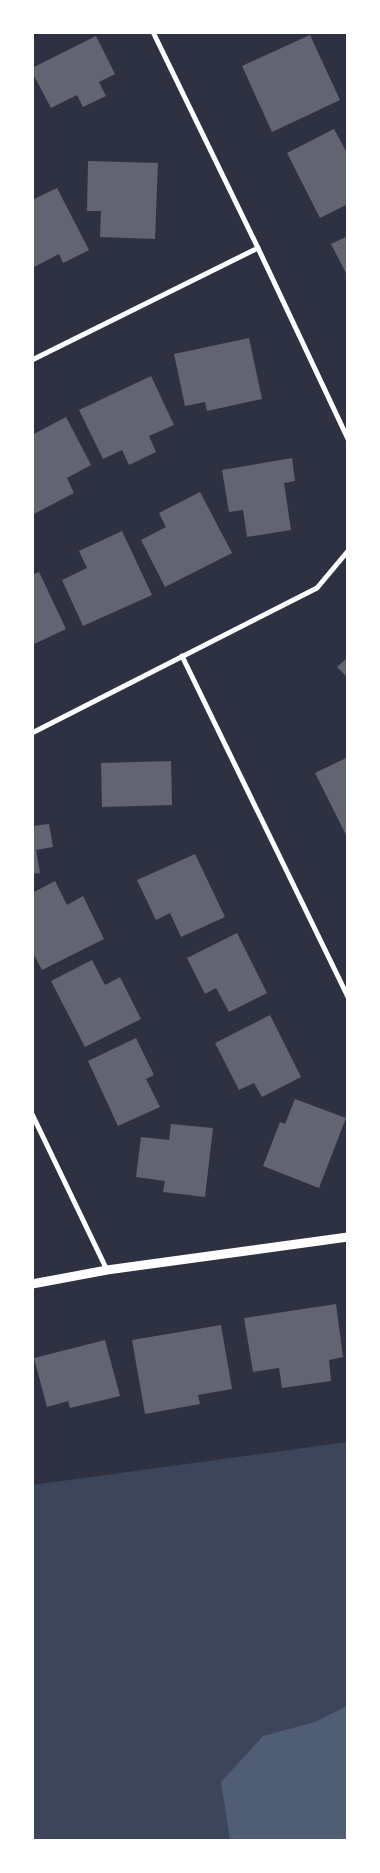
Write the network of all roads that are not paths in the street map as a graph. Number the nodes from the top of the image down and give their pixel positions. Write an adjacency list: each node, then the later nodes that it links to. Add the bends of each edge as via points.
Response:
1 (153, 32): 2 (street)
2 (258, 248): 3 (street); 4 (street)
3 (32, 360)
4 (348, 439)
5 (348, 551): 6 (street, via 317,588)
6 (182, 656): 7 (street); 8 (street)
7 (32, 733)
8 (348, 997)
9 (32, 1114): 11 (street)
10 (348, 1237): 11 (street)
11 (107, 1270): 12 (street)
12 (32, 1284)

